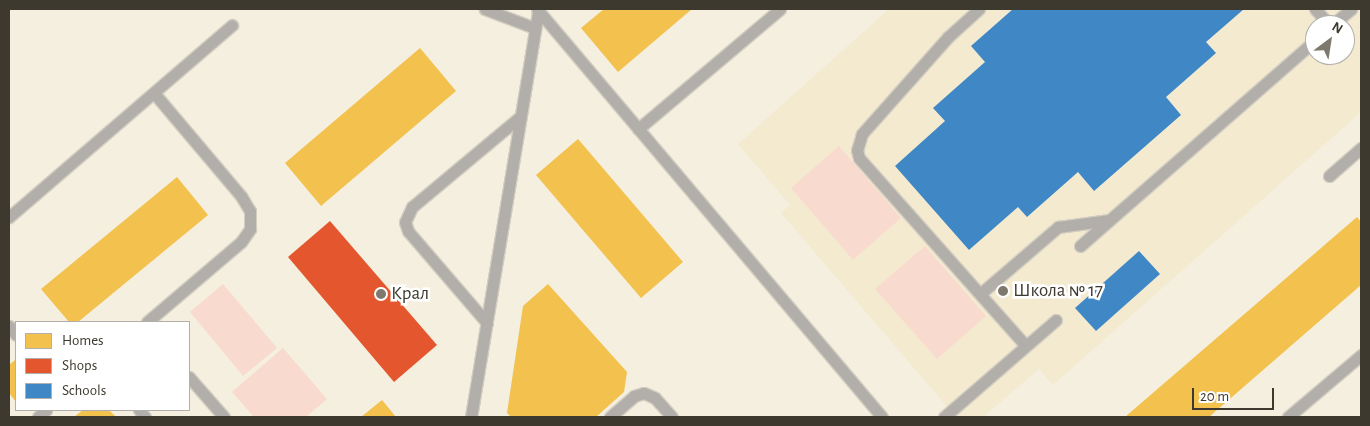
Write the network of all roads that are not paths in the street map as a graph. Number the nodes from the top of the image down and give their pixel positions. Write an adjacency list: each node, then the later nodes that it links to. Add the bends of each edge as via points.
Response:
1 (485, 9): 6 (lane)
2 (780, 9): 10 (lane)
3 (979, 9): 16 (lane, via 948,37 862,134 857,150 859,158)
4 (538, 10): 6 (lane); 10 (lane)
5 (232, 25): 8 (lane)
6 (536, 28): 9 (lane)
7 (1305, 49): 14 (lane)
8 (154, 93): 13 (lane); 18 (lane, via 241,196 250,211 250,229 241,242)
9 (521, 116): 19 (lane); 19 (lane, via 412,207 405,222 408,231)
10 (638, 129): 27 (lane)
11 (1361, 148): 12 (lane)
12 (1329, 176)
13 (9, 217)
14 (1110, 220): 15 (lane); 16 (lane, via 1058,227)
15 (1080, 246)
16 (980, 294): 20 (lane)
17 (1056, 320): 20 (lane)
18 (149, 321)
19 (487, 323): 24 (lane)
20 (1026, 346): 28 (lane)
21 (1361, 355): 29 (lane)
22 (190, 378): 23 (lane)
23 (224, 417)
24 (471, 417)
25 (610, 417): 26 (lane, via 634,396 644,393 655,398)
26 (672, 417)
27 (882, 417)
28 (944, 417)
29 (1288, 417)

